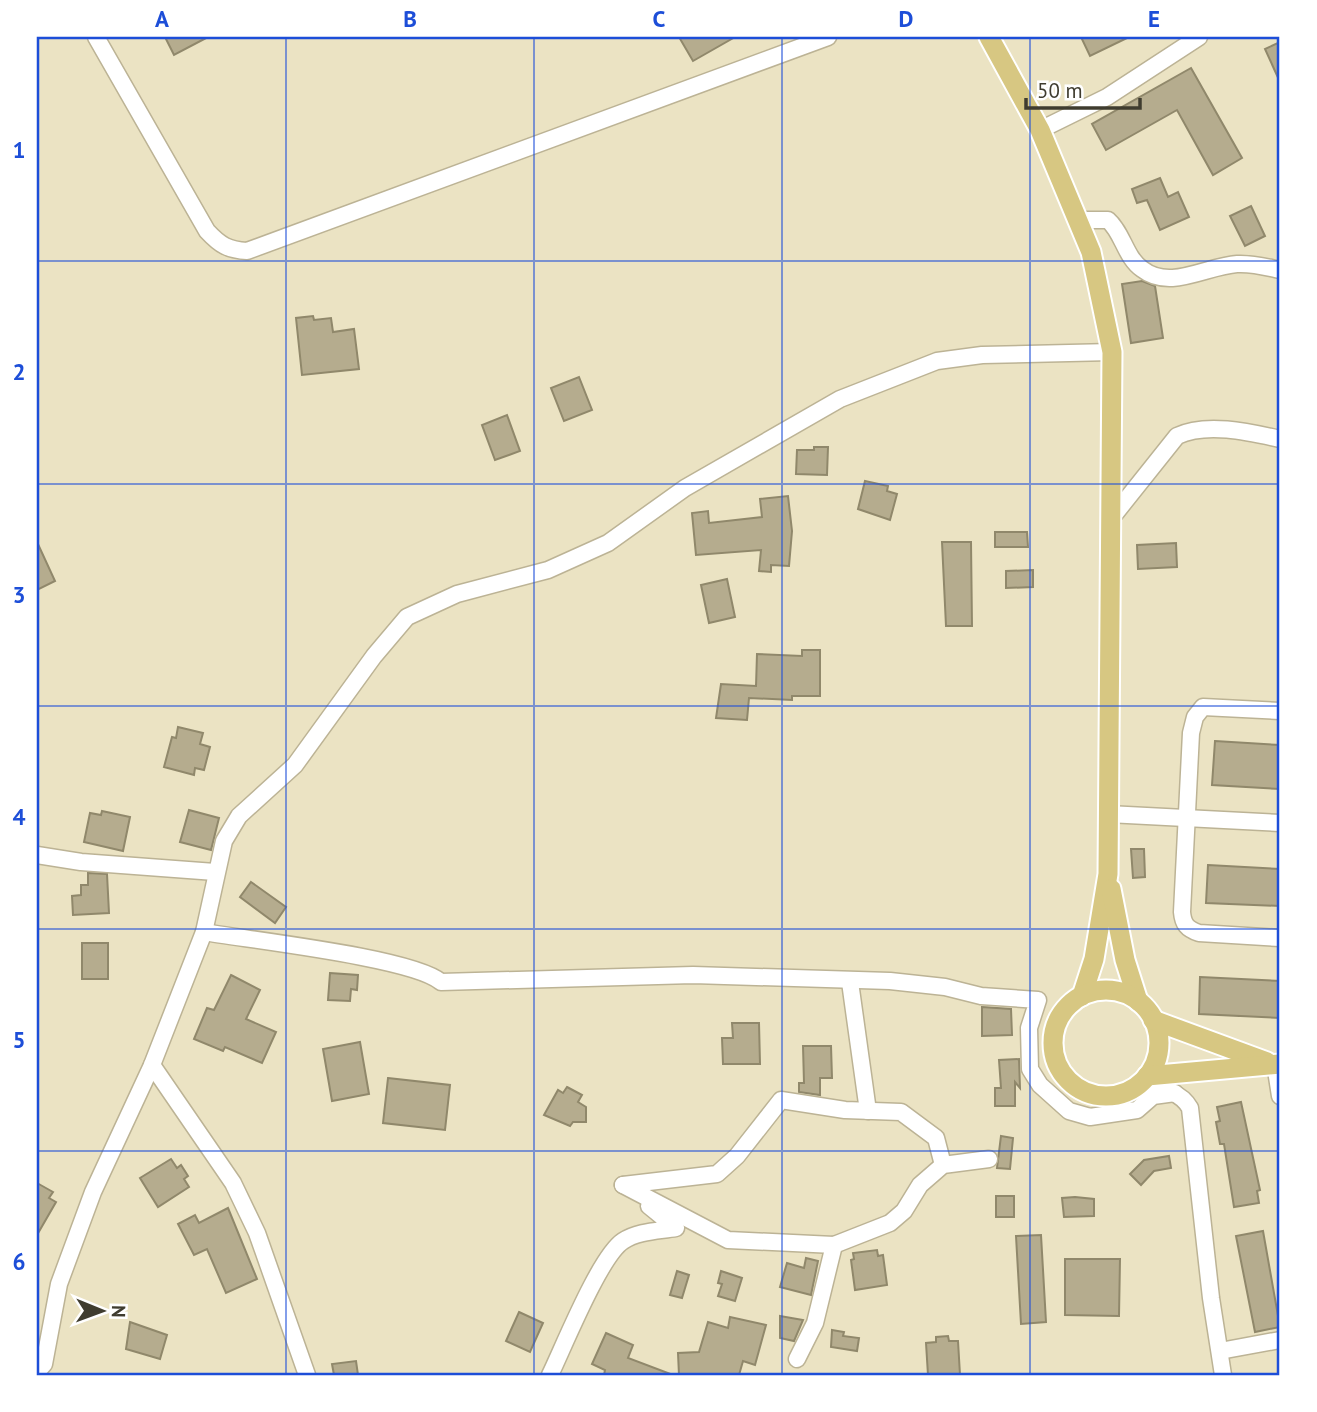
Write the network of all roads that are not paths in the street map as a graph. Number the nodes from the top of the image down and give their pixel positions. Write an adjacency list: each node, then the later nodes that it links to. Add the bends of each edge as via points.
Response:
1 (96, 37): 2 (street, via 207,231 230,250 247,251)
2 (828, 37)
3 (989, 37): 5 (main road)
4 (1199, 37): 5 (street, via 1107,97)
5 (1040, 130): 6 (main road)
6 (1078, 220): 7 (street, via 1108,220 1141,269 1157,277 1172,279 1236,264); 8 (main road, via 1091,252)
7 (1280, 270)
8 (1112, 352): 10 (main road); 16 (street, via 982,355 937,361 839,399 685,488 608,543 548,570 457,594 407,617 295,765 239,816 224,841)
9 (1280, 439): 10 (street, via 1247,432 1189,430 1177,436)
10 (1110, 520): 12 (main road)
11 (1280, 710): 13 (street, via 1203,707 1191,733)
12 (1108, 814): 13 (street); 17 (main road)
13 (1187, 818): 14 (street); 19 (street, via 1183,923 1199,933)
14 (1280, 823)
15 (37, 855): 16 (street)
16 (215, 872): 18 (street)
17 (1108, 874): 21 (main road, via 1094,959); 22 (main road)
18 (204, 932): 20 (street, via 393,964 431,973 442,982 693,975); 25 (street)
19 (1280, 938)
20 (850, 982): 27 (street, via 890,981 1038,1000 1029,1028 1030,1069 1040,1085 1069,1111 1090,1117 1137,1110 1153,1096); 29 (street)
21 (1082, 996): 22 (main road, via 1105,990); 26 (main road, via 1064,1011 1054,1032 1054,1056 1064,1077 1083,1092 1106,1097 1118,1096)
22 (1138, 1001): 23 (main road)
23 (1153, 1020): 24 (main road); 26 (main road, via 1158,1043 1154,1066)
24 (1278, 1064): 26 (main road); 28 (street)
25 (152, 1065): 37 (street, via 93,1192 59,1284 44,1364); 38 (street, via 233,1183 257,1233)
26 (1143, 1081): 27 (street)
27 (1175, 1093): 35 (street, via 1184,1098 1195,1133 1201,1221)
28 (1280, 1096)
29 (868, 1111): 31 (street, via 901,1112 922,1126 936,1138); 32 (street, via 780,1100 737,1156 717,1174)
30 (989, 1159): 31 (street)
31 (943, 1165): 33 (street, via 890,1223)
32 (623, 1185): 33 (street, via 728,1240); 39 (street, via 676,1228 620,1242)
33 (834, 1245): 36 (street, via 815,1323)
34 (1280, 1340): 35 (street)
35 (1220, 1351): 40 (street)
36 (797, 1359)
37 (37, 1372)
38 (307, 1375)
39 (550, 1375)
40 (1223, 1375)

